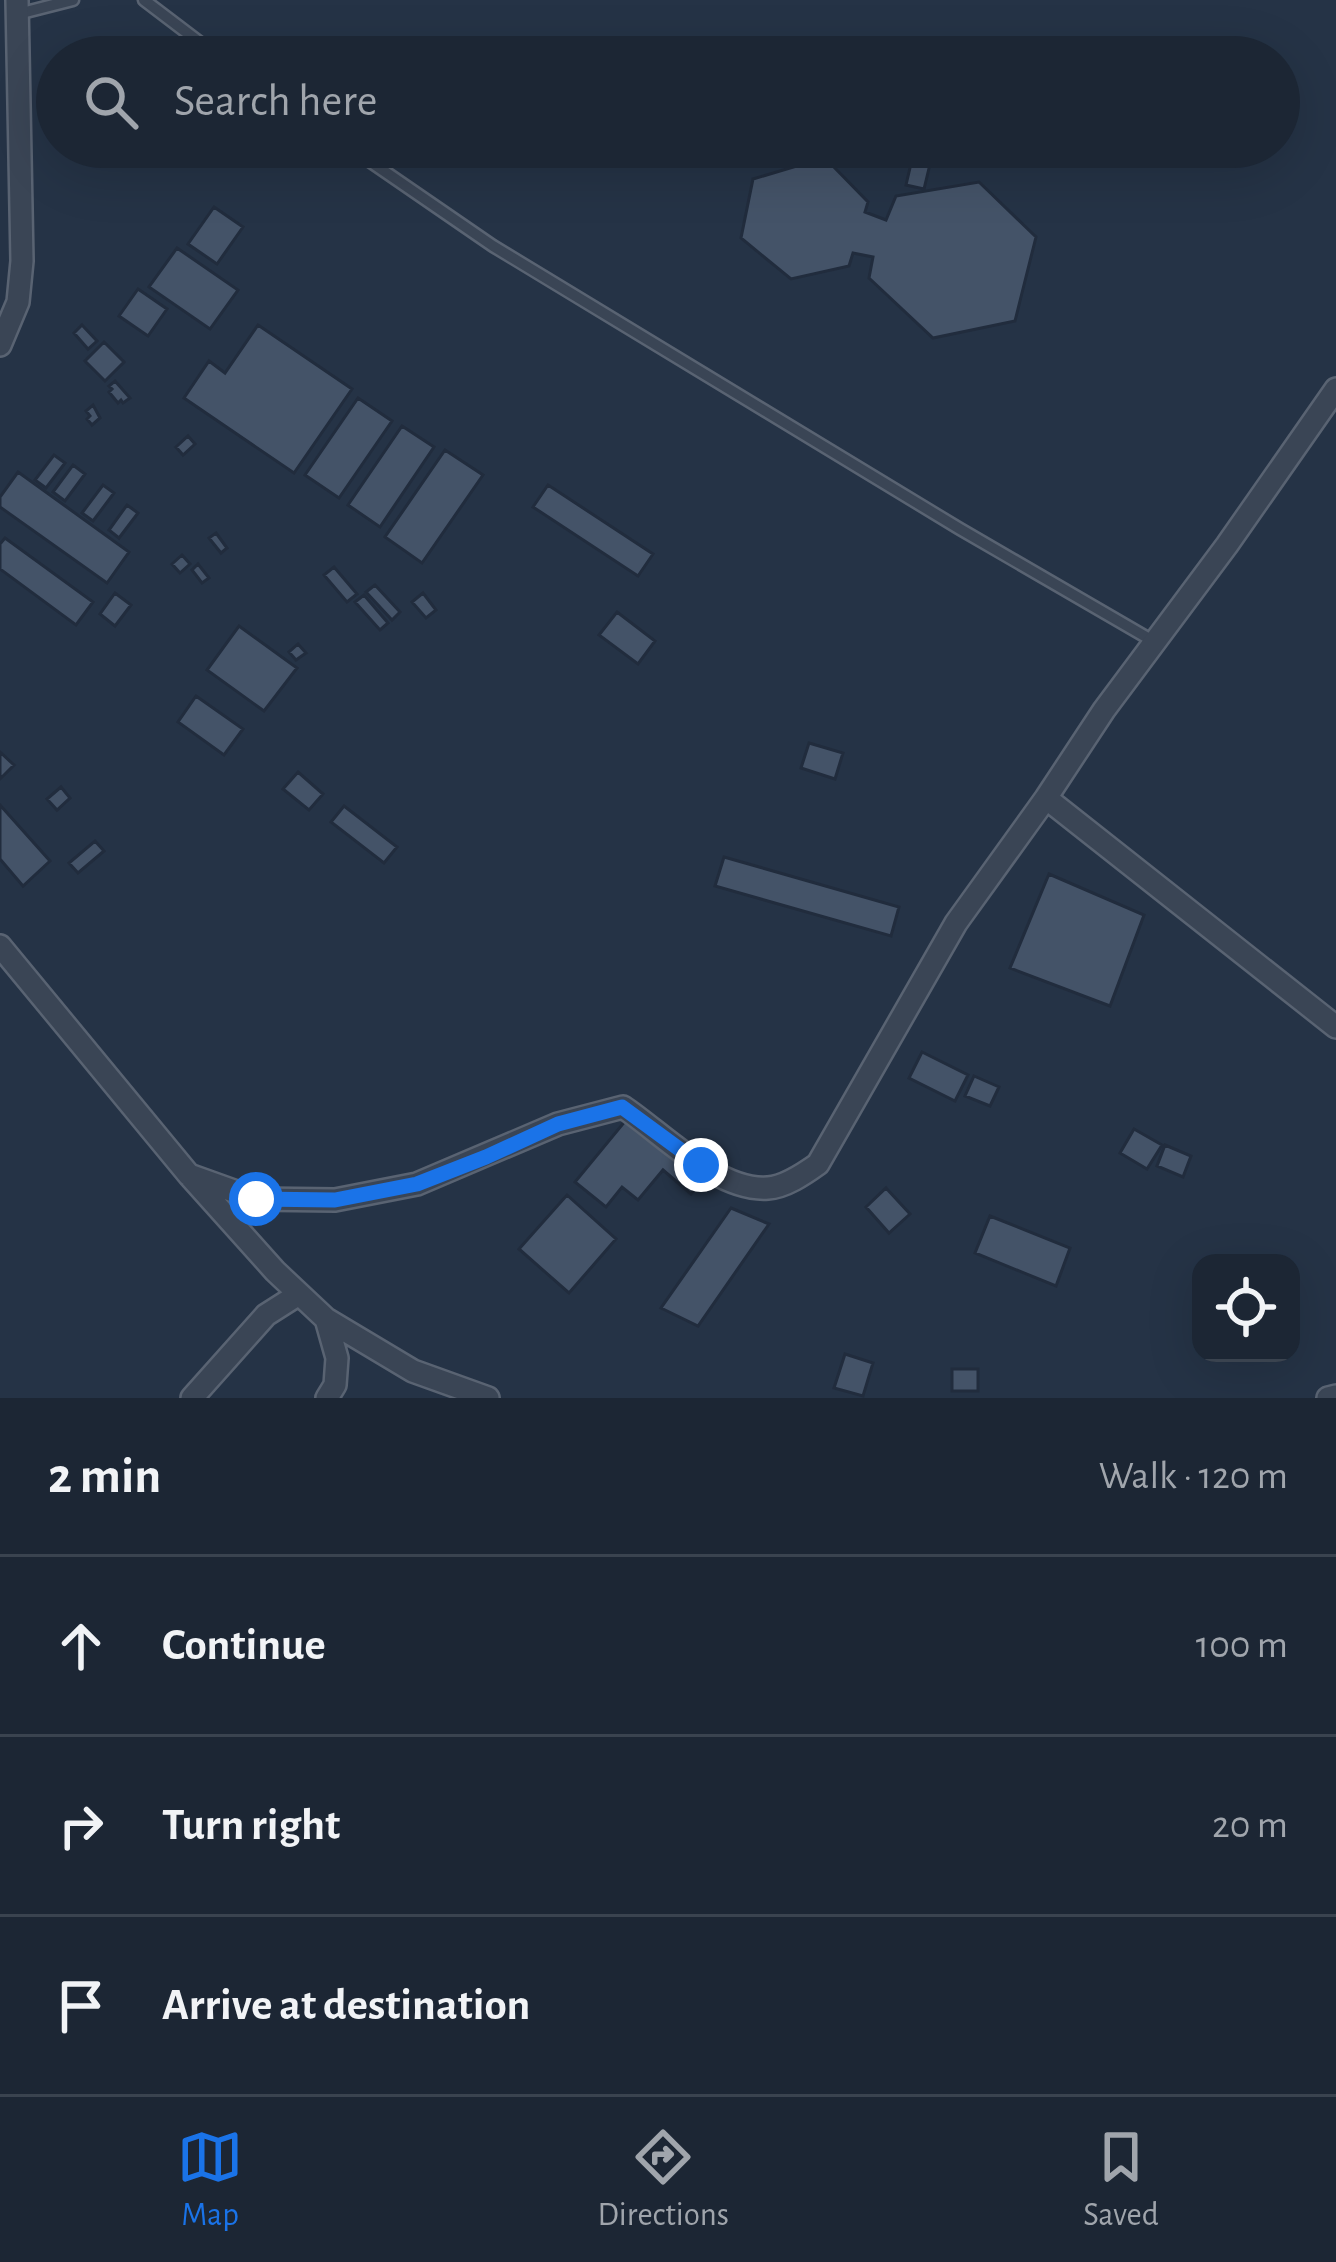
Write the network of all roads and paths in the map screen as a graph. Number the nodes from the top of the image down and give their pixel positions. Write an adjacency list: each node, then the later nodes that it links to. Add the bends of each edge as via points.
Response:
1 (74, 0): 3 (lane)
2 (144, 0): 4 (lane)
3 (13, 18): 6 (street, via 22,261 18,302)
4 (191, 36)
5 (380, 168): 8 (lane, via 514,258)
6 (0, 345)
7 (1336, 389): 8 (street)
8 (1155, 642): 9 (street)
9 (1046, 798): 11 (street); 12 (street, via 956,923 818,1164 799,1178 769,1189 733,1182 622,1107 558,1124 417,1184 335,1200 256,1199)
10 (0, 946): 12 (street)
11 (1336, 1027)
12 (189, 1175): 13 (street)
13 (299, 1294): 14 (street); 15 (street, via 266,1315)
14 (326, 1319): 16 (street, via 337,1358); 17 (street, via 413,1371)
15 (192, 1398)
16 (328, 1398)
17 (488, 1398)

